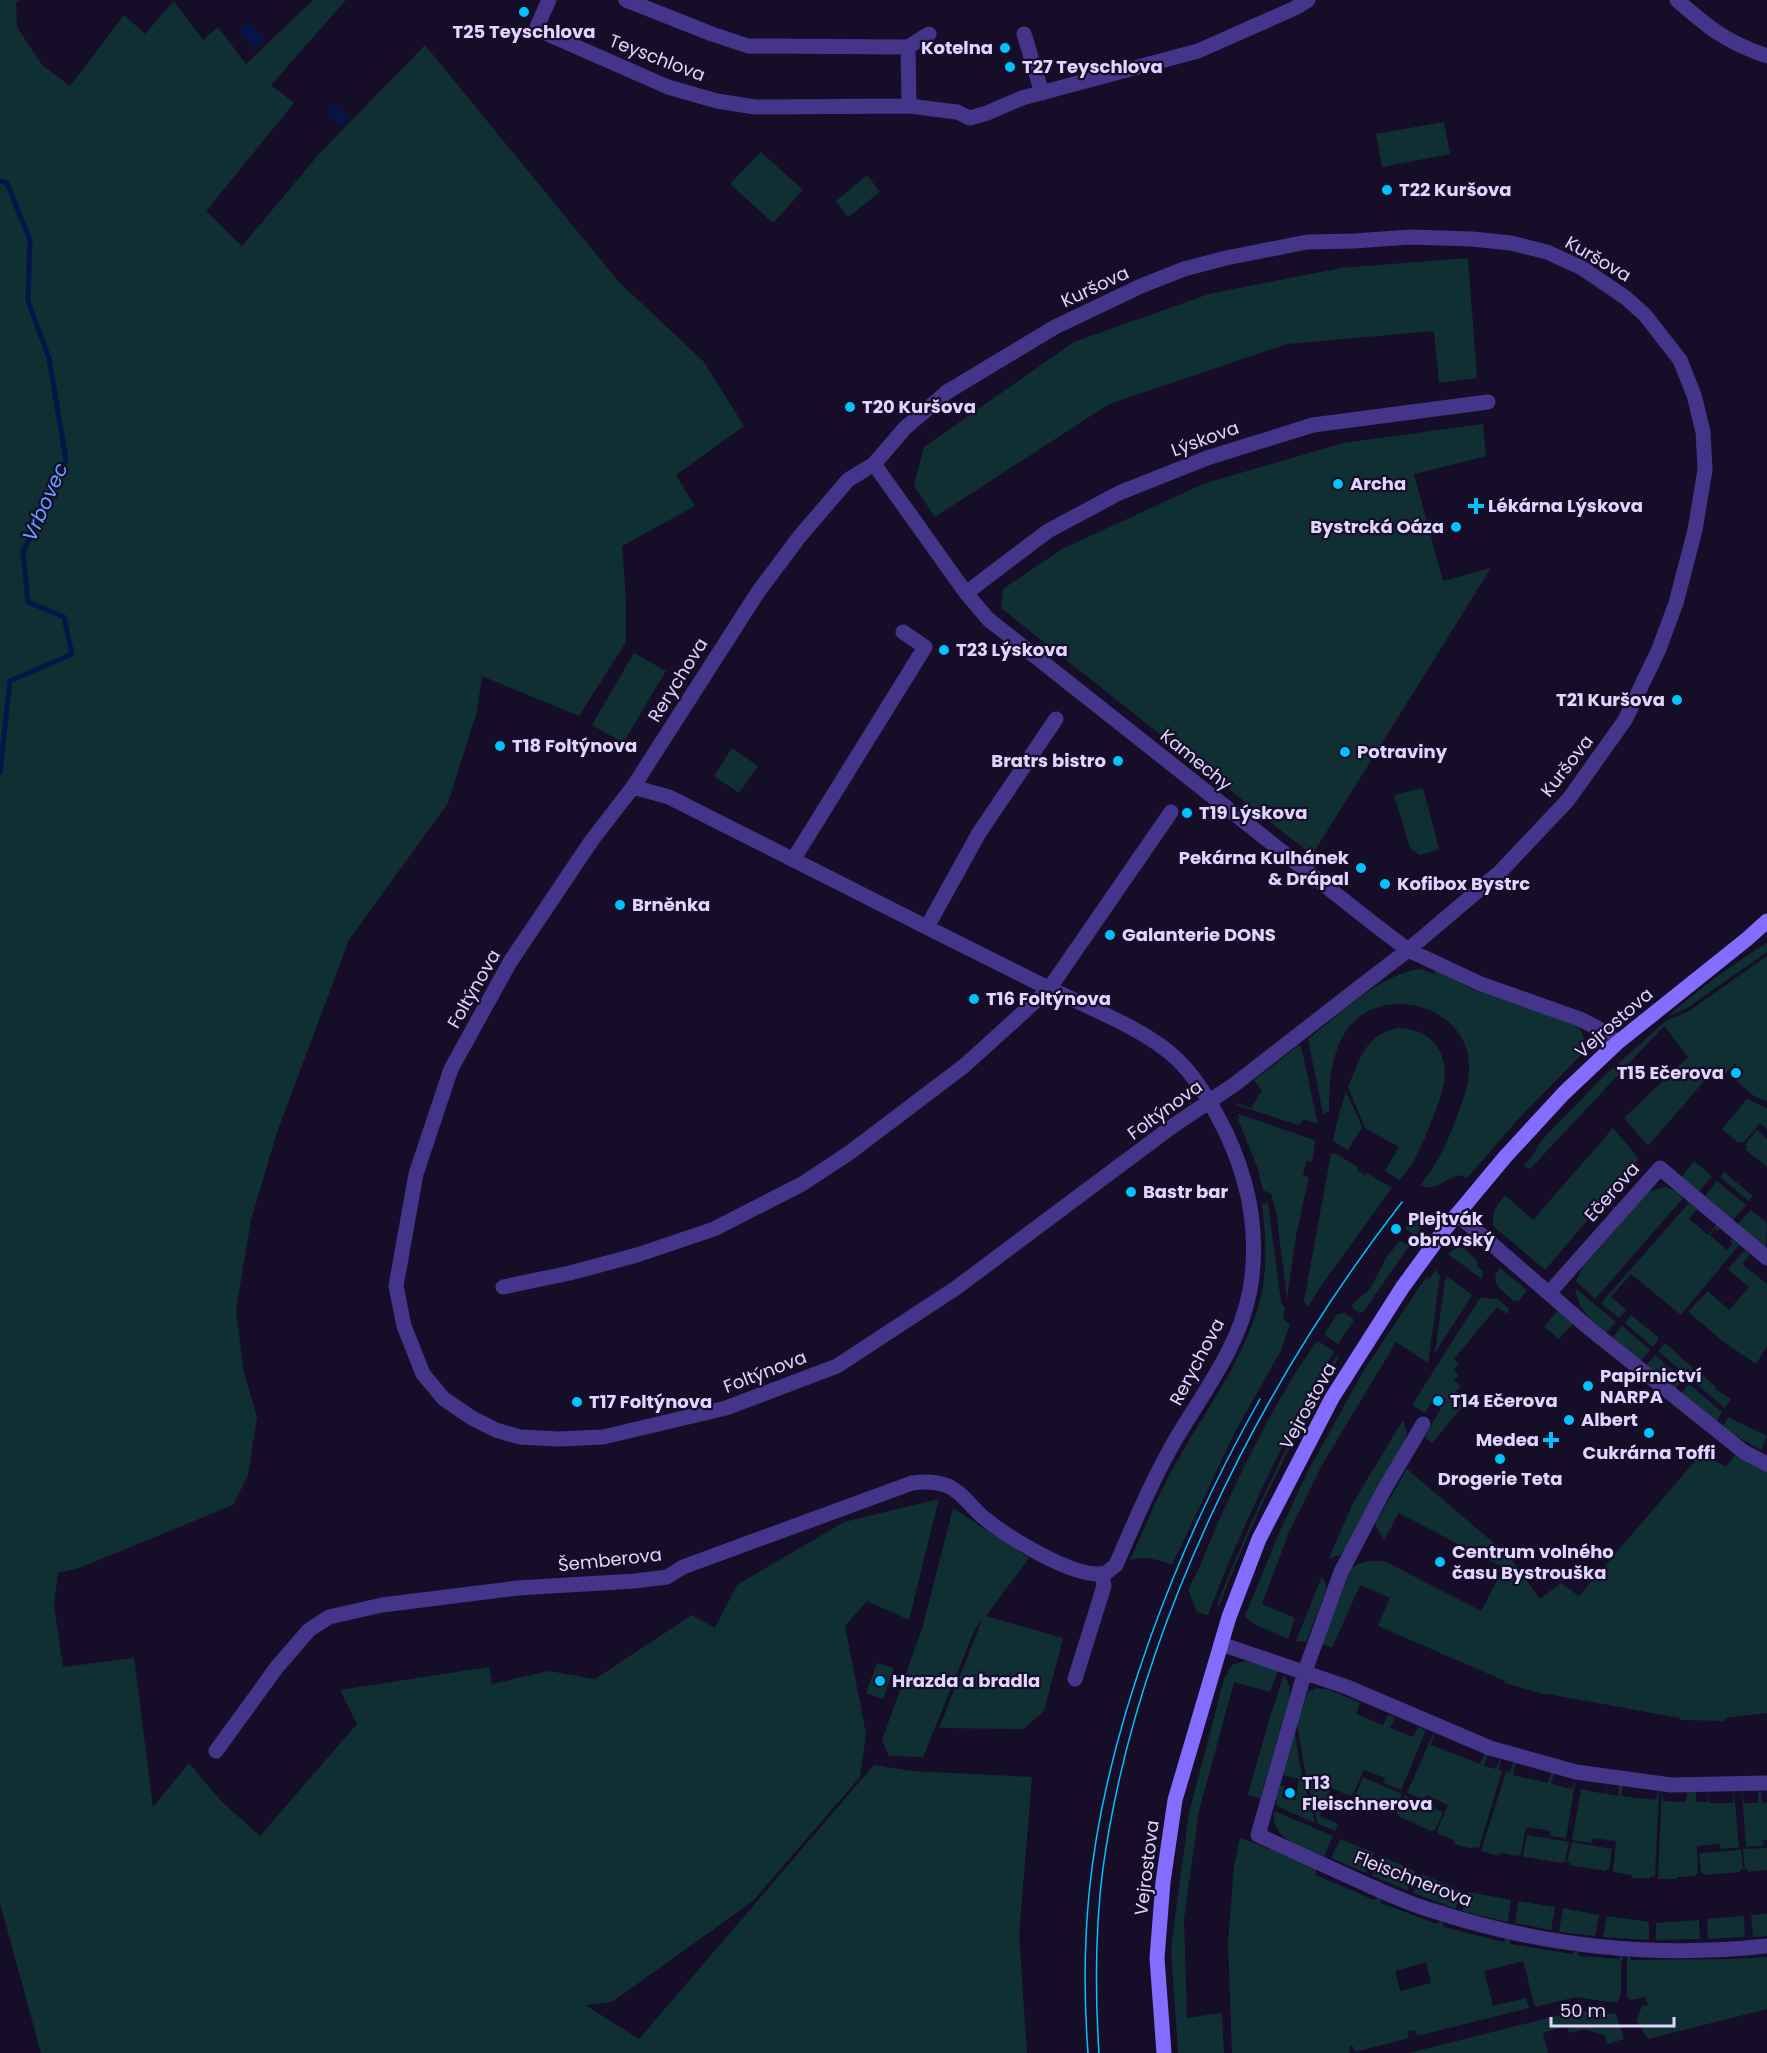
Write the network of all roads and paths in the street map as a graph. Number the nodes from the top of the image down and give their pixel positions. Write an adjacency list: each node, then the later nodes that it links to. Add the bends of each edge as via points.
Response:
1 (549, 0): 10 (street, Teyschlova, via 536,29 669,87 755,107)
2 (626, 0): 7 (street, via 748,46)
3 (1308, 0): 9 (street, Teyschlova, via 1198,51)
4 (1677, 0): 8 (street, via 1713,32)
5 (929, 34): 7 (street)
6 (1024, 34): 9 (street)
7 (908, 47): 10 (street)
8 (1767, 56)
9 (1042, 93): 10 (street, Teyschlova, via 970,118 957,112)
10 (909, 106)
11 (1488, 402): 13 (street, Lýskova, via 1313,425 1207,458 1119,493 1048,531)
12 (874, 464): 13 (street, Kamechy); 16 (street, Rerychova, via 848,480 758,592); 21 (street, Kuršova, via 909,424 947,392 1055,327 1184,269 1266,249 1307,242 1410,237 1511,243 1547,252 1582,268 1645,315 1680,360 1694,395 1705,470 1695,530 1659,650 1625,720 1568,800 1500,872)
13 (966, 593): 21 (street, Kamechy, via 988,619)
14 (903, 632): 18 (street, via 925,647)
15 (1056, 720): 20 (street, via 979,833)
16 (633, 787): 18 (street, Rerychova, via 669,797); 24 (street, Foltýnova, via 592,840 510,962 451,1069 416,1174 396,1287 404,1326 423,1374 444,1399 472,1418 520,1437 603,1437 726,1408 837,1366 956,1288)
17 (1171, 812): 22 (street)
18 (793, 860): 20 (street, Rerychova)
19 (1767, 921): 23 (street, Vejrostova)
20 (927, 927): 22 (street, Rerychova)
21 (1408, 950): 23 (street, Kamechy, via 1481,984 1580,1019); 24 (street, Foltýnova)
22 (1049, 989): 24 (street, Rerychova, via 1140,1032 1175,1057); 27 (street, via 964,1066 802,1184 714,1229 637,1255)
23 (1617, 1043): 25 (street, Vejrostova, via 1505,1157)
24 (1210, 1102): 31 (street, Rerychova, via 1235,1152 1250,1199 1250,1291 1224,1360 1176,1438 1116,1565)
25 (1457, 1214): 28 (street); 32 (street, Vejrostova, via 1402,1288 1332,1398 1259,1539)
26 (1767, 1258): 28 (street, Ečerova, via 1660,1168)
27 (503, 1287)
28 (1549, 1293): 30 (street, via 1744,1452)
29 (1423, 1424): 33 (street, Fleischnerova, via 1341,1572)
30 (1767, 1464)
31 (1102, 1575): 34 (street, via 1104,1586); 35 (street, Šemberova, via 1079,1570 1027,1546 994,1526 948,1486 928,1481 912,1483 683,1567 667,1577 518,1588 382,1605 329,1617 309,1630 277,1667)
32 (1221, 1644): 33 (street); 38 (street, Vejrostova, via 1175,1800 1163,1882 1157,1958)
33 (1305, 1671): 36 (street, via 1490,1748 1576,1772 1671,1785); 37 (street, Fleischnerova, via 1258,1835 1431,1911 1510,1932 1625,1949)
34 (1075, 1679)
35 (216, 1751)
36 (1767, 1783)
37 (1767, 1946)
38 (1164, 2053)

